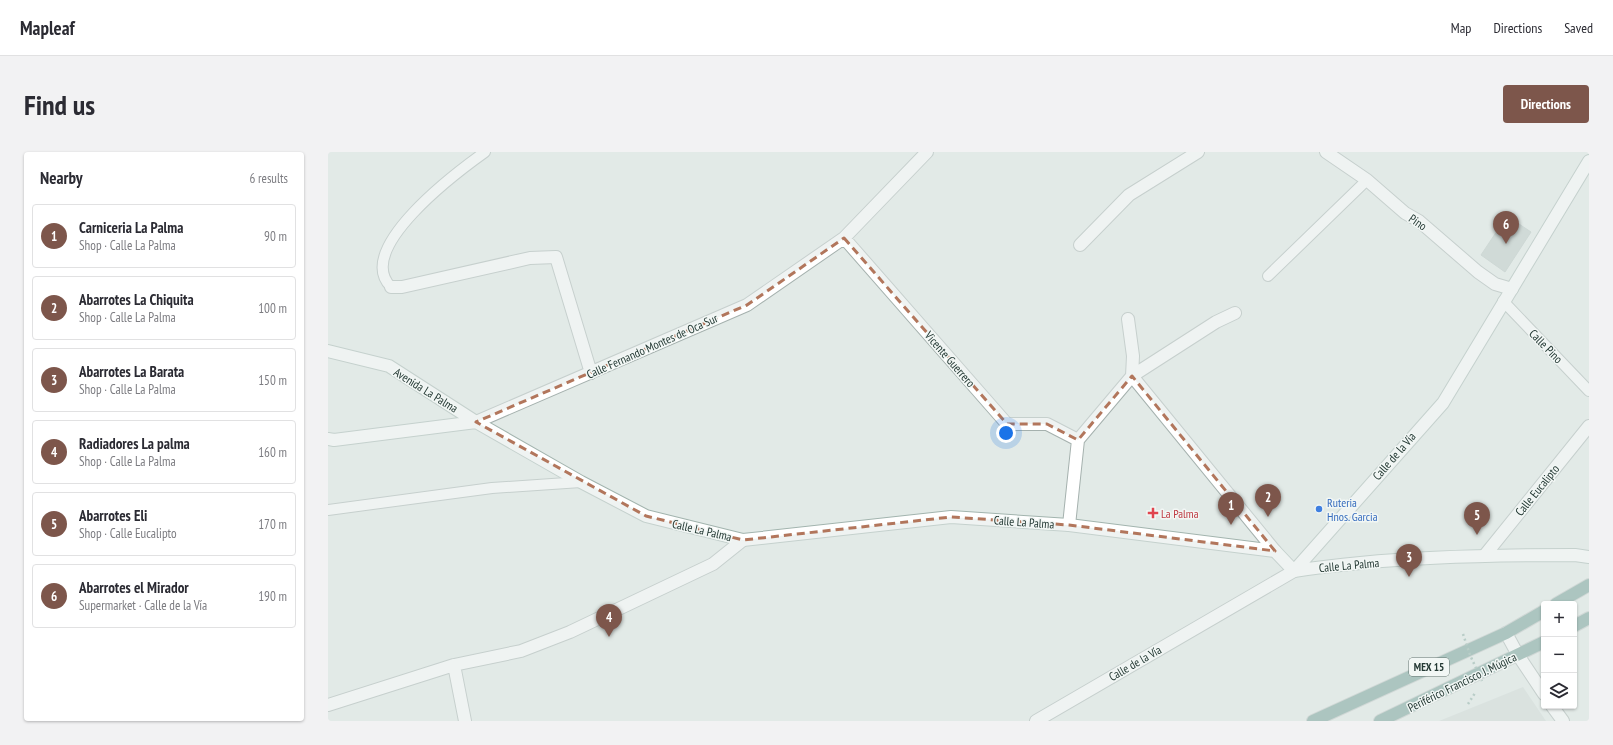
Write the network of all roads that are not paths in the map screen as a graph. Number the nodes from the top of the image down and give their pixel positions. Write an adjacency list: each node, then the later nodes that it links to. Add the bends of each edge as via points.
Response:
1 (485, 152): 10 (lane, via 452,175 422,204 390,241 383,267 386,282)
2 (927, 152): 7 (street, Calle Fernando Montes de Oca Sur)
3 (1198, 152): 8 (street, via 1129,195)
4 (1326, 152): 6 (street, Pino)
5 (1589, 161): 11 (street, Calle de la Vía)
6 (1367, 180): 9 (lane); 11 (street, Pino, via 1478,272 1495,284)
7 (844, 238): 16 (street, Calle Fernando Montes de Oca Sur, via 747,305); 22 (street, Vicente Guerrero, via 1007,424 1047,424)
8 (1080, 245)
9 (1268, 276)
10 (391, 287): 16 (street, via 530,258 556,256)
11 (1512, 289): 12 (street, Calle de la Vía)
12 (1503, 302): 18 (lane, Calle Pino); 30 (street, Calle de la Vía, via 1442,403)
13 (1234, 312): 17 (street)
14 (1128, 319): 17 (street, via 1133,356)
15 (328, 351): 19 (street, Avenida La Palma, via 389,366)
16 (591, 373): 19 (street, Calle Fernando Montes de Oca Sur)
17 (1132, 376): 22 (street); 27 (street)
18 (1589, 391)
19 (476, 422): 21 (street, Calle Fernando Montes de Oca Sur); 23 (street, Calle La Palma)
20 (1589, 426): 28 (street, Calle Eucalipto)
21 (328, 439)
22 (1078, 440): 25 (street)
23 (581, 482): 24 (lane, via 492,488); 26 (street, Calle La Palma, via 646,516)
24 (328, 510)
25 (1069, 525): 26 (street, Calle La Palma, via 951,517); 27 (street, Calle La Palma)
26 (743, 540): 39 (street, via 713,564 570,632 521,651)
27 (1275, 551): 30 (street)
28 (1485, 555): 29 (street, Calle La Palma); 30 (street, Calle La Palma)
29 (1589, 557)
30 (1294, 571): 44 (street, Calle de la Vía)
31 (1589, 585): 32 (main road)
32 (1561, 601)
33 (1541, 613): 36 (main road, Periférico Francisco J. Múgica / MEX 15)
34 (1589, 618): 35 (main road)
35 (1577, 624)
36 (1506, 632): 38 (street); 45 (main road, Periférico Francisco J. Múgica / MEX 15)
37 (1541, 644): 38 (main road, Periférico Francisco J. Múgica / MEX 15)
38 (1518, 655): 40 (street); 46 (main road, Periférico Francisco J. Múgica / MEX 15)
39 (454, 665): 41 (street); 43 (street)
40 (1541, 690)
41 (328, 705)
42 (1554, 709): 47 (street)
43 (465, 721)
44 (1036, 721)
45 (1313, 721)
46 (1380, 721)
47 (1563, 721)

